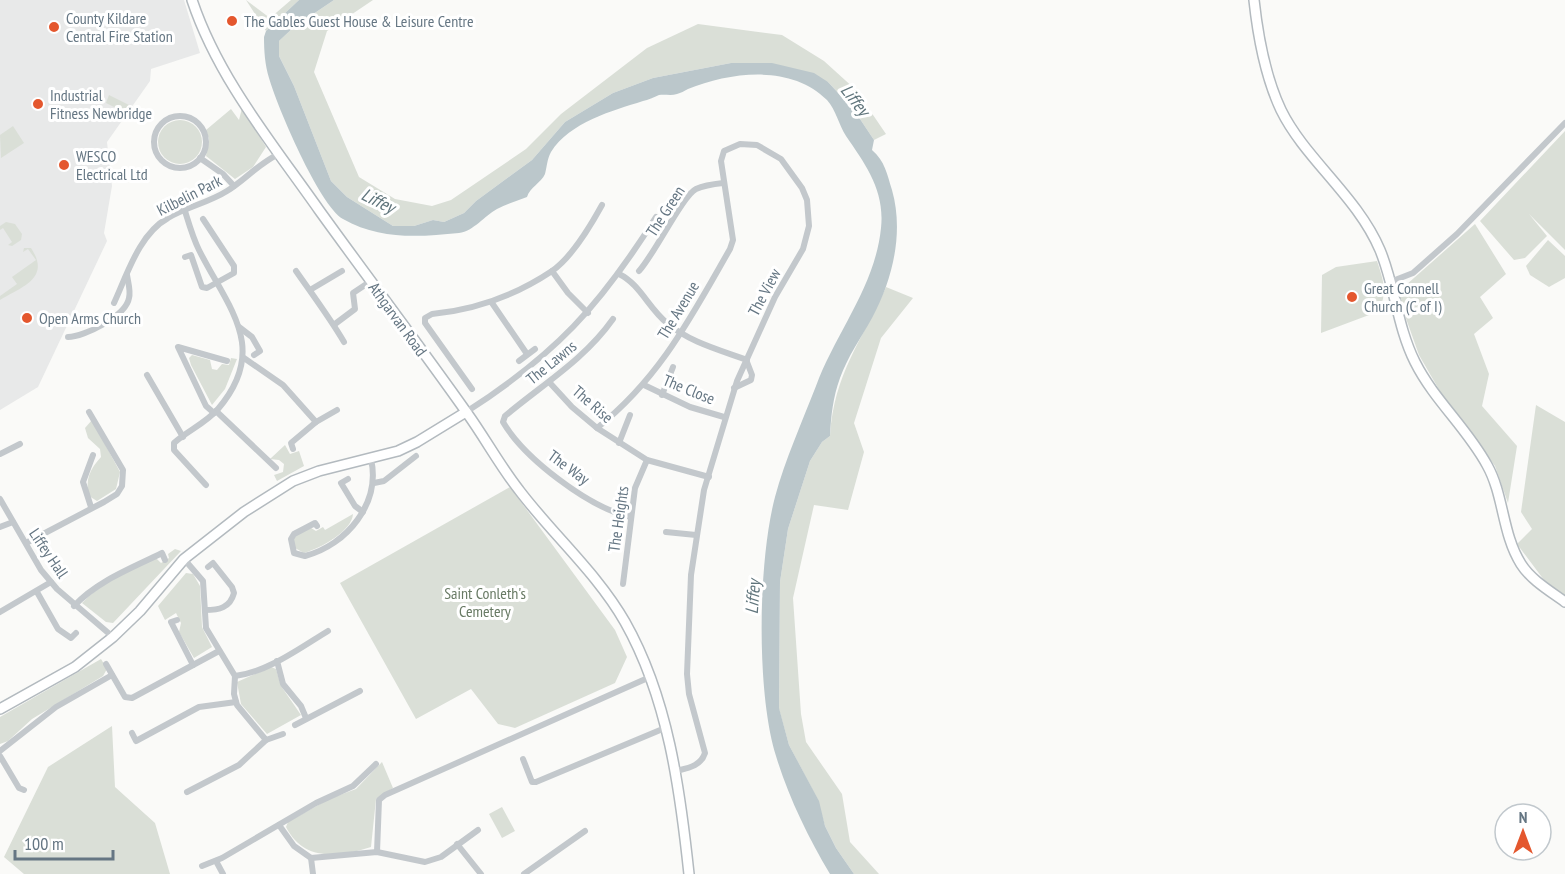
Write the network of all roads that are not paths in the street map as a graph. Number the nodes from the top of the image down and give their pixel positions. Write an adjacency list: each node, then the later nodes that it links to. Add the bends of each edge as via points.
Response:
1 (192, 0): 4 (street, Athgarvan Road, via 222,70)
2 (1254, 0): 26 (street, via 1269,77 1281,111 1349,197 1380,249)
3 (1565, 123): 26 (street, via 1456,234 1413,273)
4 (279, 154): 7 (street, Kilbelin Park); 25 (street, Athgarvan Road)
5 (200, 158): 5 (street, via 180,168 165,163 155,150 159,127 180,116 195,121 206,141); 7 (street)
6 (724, 183): 17 (street, The Green, via 698,188 689,194); 37 (street, The Avenue, via 732,244); 49 (street, The View, via 724,151 740,144 757,145 789,167 807,200 809,226 803,249 775,297)
7 (234, 186): 10 (street, Kilbelin Park)
8 (602, 205): 11 (street)
9 (590, 208): 11 (street)
10 (185, 211): 22 (street, Kilbelin Park, via 168,217 151,233); 27 (street, via 199,249)
11 (598, 213): 20 (street)
12 (656, 217): 24 (street)
13 (203, 219): 14 (street)
14 (209, 228): 15 (street); 27 (street, via 235,271)
15 (201, 232)
16 (185, 257): 27 (street, via 191,255 202,287)
17 (646, 264): 18 (street); 21 (street, The Green)
18 (653, 269)
19 (296, 271): 28 (street)
20 (552, 271): 30 (street); 31 (street)
21 (639, 271)
22 (127, 274): 29 (street, Kilbelin Park); 38 (street, Kilbelin Park, via 130,295 122,310 88,333)
23 (341, 274): 28 (street)
24 (619, 274): 31 (street); 37 (street, via 632,282 655,312)
25 (371, 281): 34 (street, via 353,293 352,313); 59 (street, Athgarvan Road)
26 (1390, 282): 99 (street, via 1413,359 1433,395 1488,466 1521,564)
27 (218, 283): 35 (street)
28 (310, 291): 34 (street)
29 (114, 303)
30 (492, 303): 41 (street, via 425,318); 42 (street)
31 (588, 313): 59 (street, via 527,370)
32 (613, 319): 36 (street, The Lawns)
33 (599, 322): 36 (street)
34 (335, 324): 39 (street)
35 (239, 327): 43 (street, via 252,337 260,351); 45 (street)
36 (607, 328): 53 (street, The Lawns)
37 (681, 333): 49 (street); 54 (street, The Avenue)
38 (68, 337)
39 (344, 342)
40 (535, 349): 42 (street)
41 (447, 353): 46 (street); 56 (street)
42 (527, 354): 48 (street)
43 (254, 355)
44 (218, 358): 47 (street); 51 (street); 61 (street, via 178,347 206,406)
45 (244, 358): 61 (street, via 235,383); 64 (street, via 283,385)
46 (439, 359)
47 (227, 361)
48 (519, 361)
49 (746, 361): 55 (street, The View); 55 (street, via 751,380)
50 (673, 366): 57 (street)
51 (216, 367)
52 (147, 375): 67 (street)
53 (550, 383): 65 (street, The Lawns, via 513,409); 66 (street, The Rise)
54 (644, 385): 57 (street, The Close); 66 (street, The Avenue)
55 (734, 388): 63 (street, The View)
56 (472, 389)
57 (662, 395): 63 (street, The Close)
58 (337, 410): 64 (street)
59 (466, 411): 74 (street, via 417,442); 113 (street, Athgarvan Road, via 518,489 599,582 626,623)
60 (89, 412): 82 (street, via 123,470 117,494)
61 (215, 412): 67 (street); 76 (street)
62 (630, 415): 68 (street, The Rise)
63 (724, 417): 77 (street, The View)
64 (316, 422): 70 (street, via 291,443)
65 (503, 422): 84 (street, The Way, via 546,469 611,511)
66 (597, 428): 68 (street, The Rise)
67 (183, 436): 80 (street, via 174,443 174,450)
68 (620, 443): 75 (street, The Rise)
69 (20, 444): 71 (street)
70 (293, 449)
71 (0, 454)
72 (93, 455): 82 (street, via 83,482)
73 (416, 456): 79 (street, via 384,481)
74 (371, 459): 79 (street); 91 (street, via 293,481 244,512)
75 (647, 460): 77 (street, The Rise); 84 (street, The Heights, via 635,488)
76 (276, 468)
77 (709, 477): 89 (street, The View)
78 (348, 479): 83 (street, via 341,483)
79 (374, 483): 83 (street)
80 (206, 485)
81 (0, 499): 85 (street, Liffey Hall)
82 (92, 507): 90 (street)
83 (363, 512): 86 (street, via 339,539 326,547 304,556 294,553 294,534 315,523)
84 (630, 517): 95 (street, The Heights)
85 (13, 522): 87 (street); 90 (street, Liffey Hall)
86 (317, 526)
87 (0, 527)
88 (666, 532): 89 (street)
89 (696, 535): 127 (street, The View, via 687,674 705,753 694,766)
90 (26, 543): 96 (street, Liffey Hall)
91 (184, 559): 101 (street, via 204,581); 106 (street)
92 (165, 560): 100 (street, via 162,553 107,580)
93 (208, 567): 101 (street, via 213,563 234,593 229,604)
94 (617, 567): 95 (street)
95 (625, 568): 97 (street, The Heights)
96 (51, 582): 98 (street); 100 (street, Liffey Hall)
97 (623, 584)
98 (38, 592): 102 (street); 105 (street, via 58,628 71,638)
99 (1565, 602)
100 (74, 606): 106 (street, Liffey Hall)
101 (205, 610): 107 (street, via 206,628)
102 (0, 612)
103 (177, 620): 110 (street, via 171,622)
104 (328, 631): 108 (street)
105 (76, 633)
106 (113, 637): 116 (street, via 75,667)
107 (219, 651): 110 (street); 112 (street)
108 (277, 661): 112 (street); 117 (street, via 283,684 301,705)
109 (106, 663): 111 (street)
110 (193, 665): 111 (street, via 132,698 124,697)
111 (112, 675): 123 (street, via 56,707)
112 (235, 676): 115 (street)
113 (650, 677): 119 (street, Athgarvan Road); 130 (street)
114 (360, 691): 117 (street)
115 (236, 702): 120 (street, via 199,707 136,741); 122 (street)
116 (0, 709)
117 (306, 718): 118 (street)
118 (295, 725)
119 (665, 728): 125 (street, via 536,782 532,782); 127 (street, Athgarvan Road)
120 (132, 733)
121 (282, 734): 122 (street)
122 (266, 740): 132 (street, via 239,765)
123 (0, 751)
124 (0, 756): 131 (street)
125 (523, 759)
126 (376, 764): 129 (street)
127 (676, 771): 148 (street, Athgarvan Road)
128 (348, 777): 129 (street)
129 (353, 786): 134 (street)
130 (402, 788): 133 (street); 140 (street, via 379,801)
131 (24, 790)
132 (187, 792)
133 (405, 796)
134 (279, 825): 141 (street, via 294,846); 142 (street)
135 (478, 830): 139 (street)
136 (585, 831): 138 (street)
137 (568, 832): 138 (street)
138 (573, 839): 147 (street)
139 (457, 844): 140 (street, via 441,857 425,862); 146 (street)
140 (377, 852): 141 (street)
141 (310, 858): 145 (street)
142 (216, 861): 143 (street); 144 (street)
143 (202, 866)
144 (223, 874)
145 (313, 874)
146 (481, 874)
147 (524, 874)
148 (689, 874)

